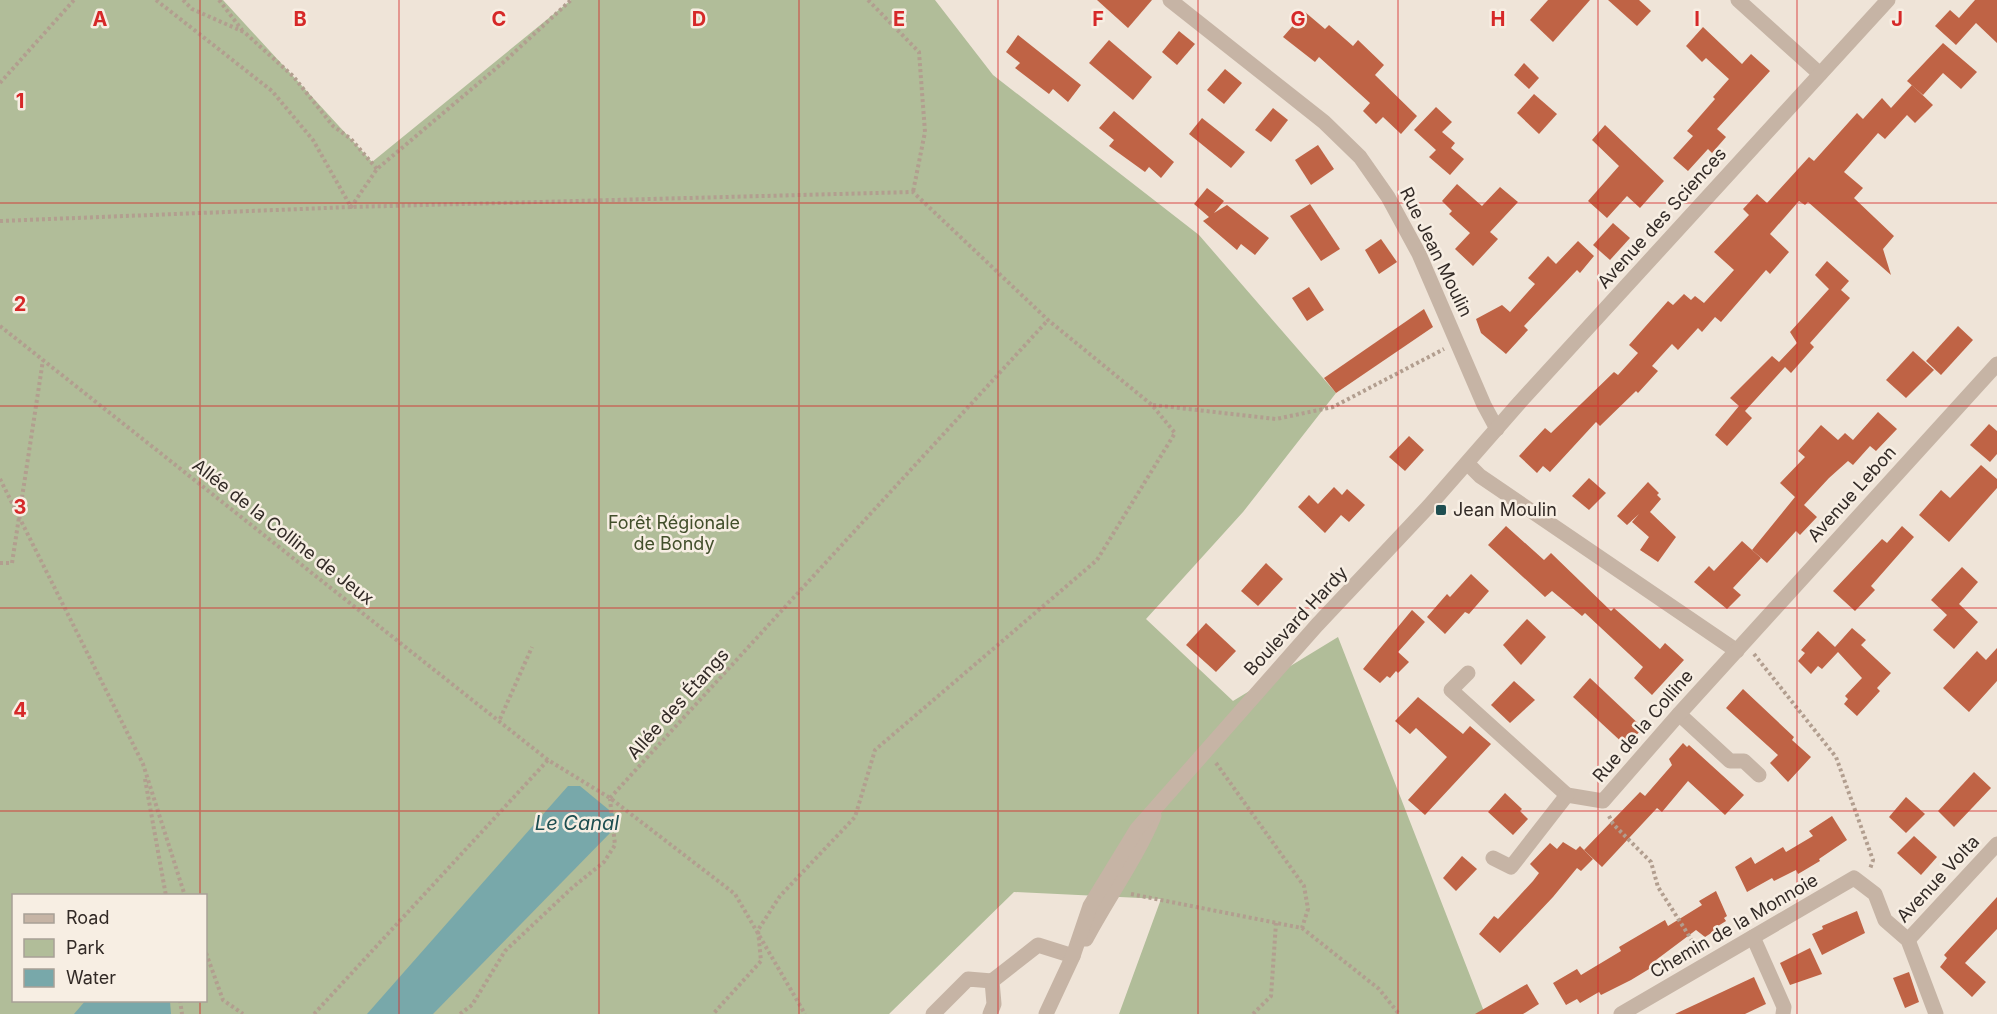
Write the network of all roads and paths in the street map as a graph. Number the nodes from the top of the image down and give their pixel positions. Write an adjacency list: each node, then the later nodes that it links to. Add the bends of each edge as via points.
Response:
1 (74, 0): 12 (path)
2 (156, 0): 15 (path, via 272,91 313,140)
3 (183, 0): 10 (path, via 192,9)
4 (219, 0): 10 (path)
5 (572, 0): 13 (path)
6 (868, 0): 14 (path, via 919,52 925,132)
7 (1170, 0): 19 (street, Rue Jean Moulin, via 1324,122 1360,157 1388,197 1419,254)
8 (1738, 0): 11 (street)
9 (1888, 0): 11 (street, Avenue des Sciences)
10 (244, 32): 13 (path, via 293,76 333,126 351,139)
11 (1820, 74): 23 (street, Avenue des Sciences)
12 (0, 83)
13 (377, 169): 15 (path)
14 (913, 192): 15 (path); 17 (path)
15 (351, 207): 16 (path)
16 (0, 221)
17 (1048, 320): 22 (path); 38 (path, Allée des Étangs)
18 (0, 326): 20 (path, Allée de la Colline de Jeux)
19 (1457, 342): 22 (path, via 1333,407 1276,419); 23 (street, Rue Jean Moulin)
20 (43, 360): 26 (path); 32 (path, Allée de la Colline de Jeux)
21 (1997, 364): 29 (street, Avenue Lebon)
22 (1152, 405): 49 (path, via 1175,433 1097,560 875,750 855,817 780,896)
23 (1497, 429): 24 (street, Avenue des Sciences)
24 (1468, 464): 29 (street, via 1480,476); 33 (street, Boulevard Hardy)
25 (0, 479): 26 (path)
26 (19, 517): 27 (path, via 12,563); 35 (path)
27 (0, 563)
28 (532, 647): 32 (path)
29 (1740, 647): 31 (street, Rue de la Colline); 43 (path, via 1757,656 1836,757 1873,860)
30 (1468, 673): 37 (street, via 1451,690)
31 (1679, 714): 36 (street, via 1730,760 1744,761); 39 (street, Rue de la Colline)
32 (500, 719): 34 (path, Allée de la Colline de Jeux)
33 (1205, 749): 40 (street, Boulevard Hardy); 48 (path, via 1304,886 1308,909)
34 (548, 760): 38 (path); 57 (path)
35 (143, 764): 45 (path); 46 (path)
36 (1759, 775)
37 (1567, 795): 39 (street, Rue de la Colline); 42 (street, via 1511,867)
38 (610, 798): 49 (path, via 735,894); 58 (path, via 615,845 604,862 505,951 472,1005)
39 (1603, 801): 54 (path, via 1613,824 1651,862 1658,888)
40 (1157, 808): 44 (street, Boulevard Hardy, via 1146,837); 53 (street, Boulevard Hardy, via 1137,829 1090,906)
41 (1997, 844): 51 (street, Avenue Volta)
42 (1492, 858)
43 (1860, 882): 50 (street, Chemin de la Monnoie); 51 (street, via 1875,894 1885,920)
44 (1114, 887): 47 (path, via 1140,897); 53 (street, Boulevard Hardy, via 1086,940)
45 (166, 894)
46 (184, 894)
47 (1276, 923): 48 (path); 64 (path, via 1271,996)
48 (1302, 928): 65 (path, via 1379,989)
49 (758, 930): 59 (path, via 761,961); 60 (path)
50 (1753, 937): 54 (street, Chemin de la Monnoie); 67 (street, via 1784,1007)
51 (1908, 940): 68 (street)
52 (207, 956): 56 (path, via 223,1000)
53 (1073, 956): 55 (street, via 1038,945); 63 (street, Boulevard Hardy)
54 (1707, 965): 66 (street, Chemin de la Monnoie)
55 (992, 981): 61 (street, via 968,979); 62 (street, via 994,1004)
56 (243, 1014)
57 (314, 1014)
58 (460, 1014)
59 (713, 1014)
60 (805, 1014)
61 (933, 1014)
62 (990, 1014)
63 (1046, 1014)
64 (1253, 1014)
65 (1399, 1014)
66 (1621, 1014)
67 (1783, 1014)
68 (1936, 1014)

